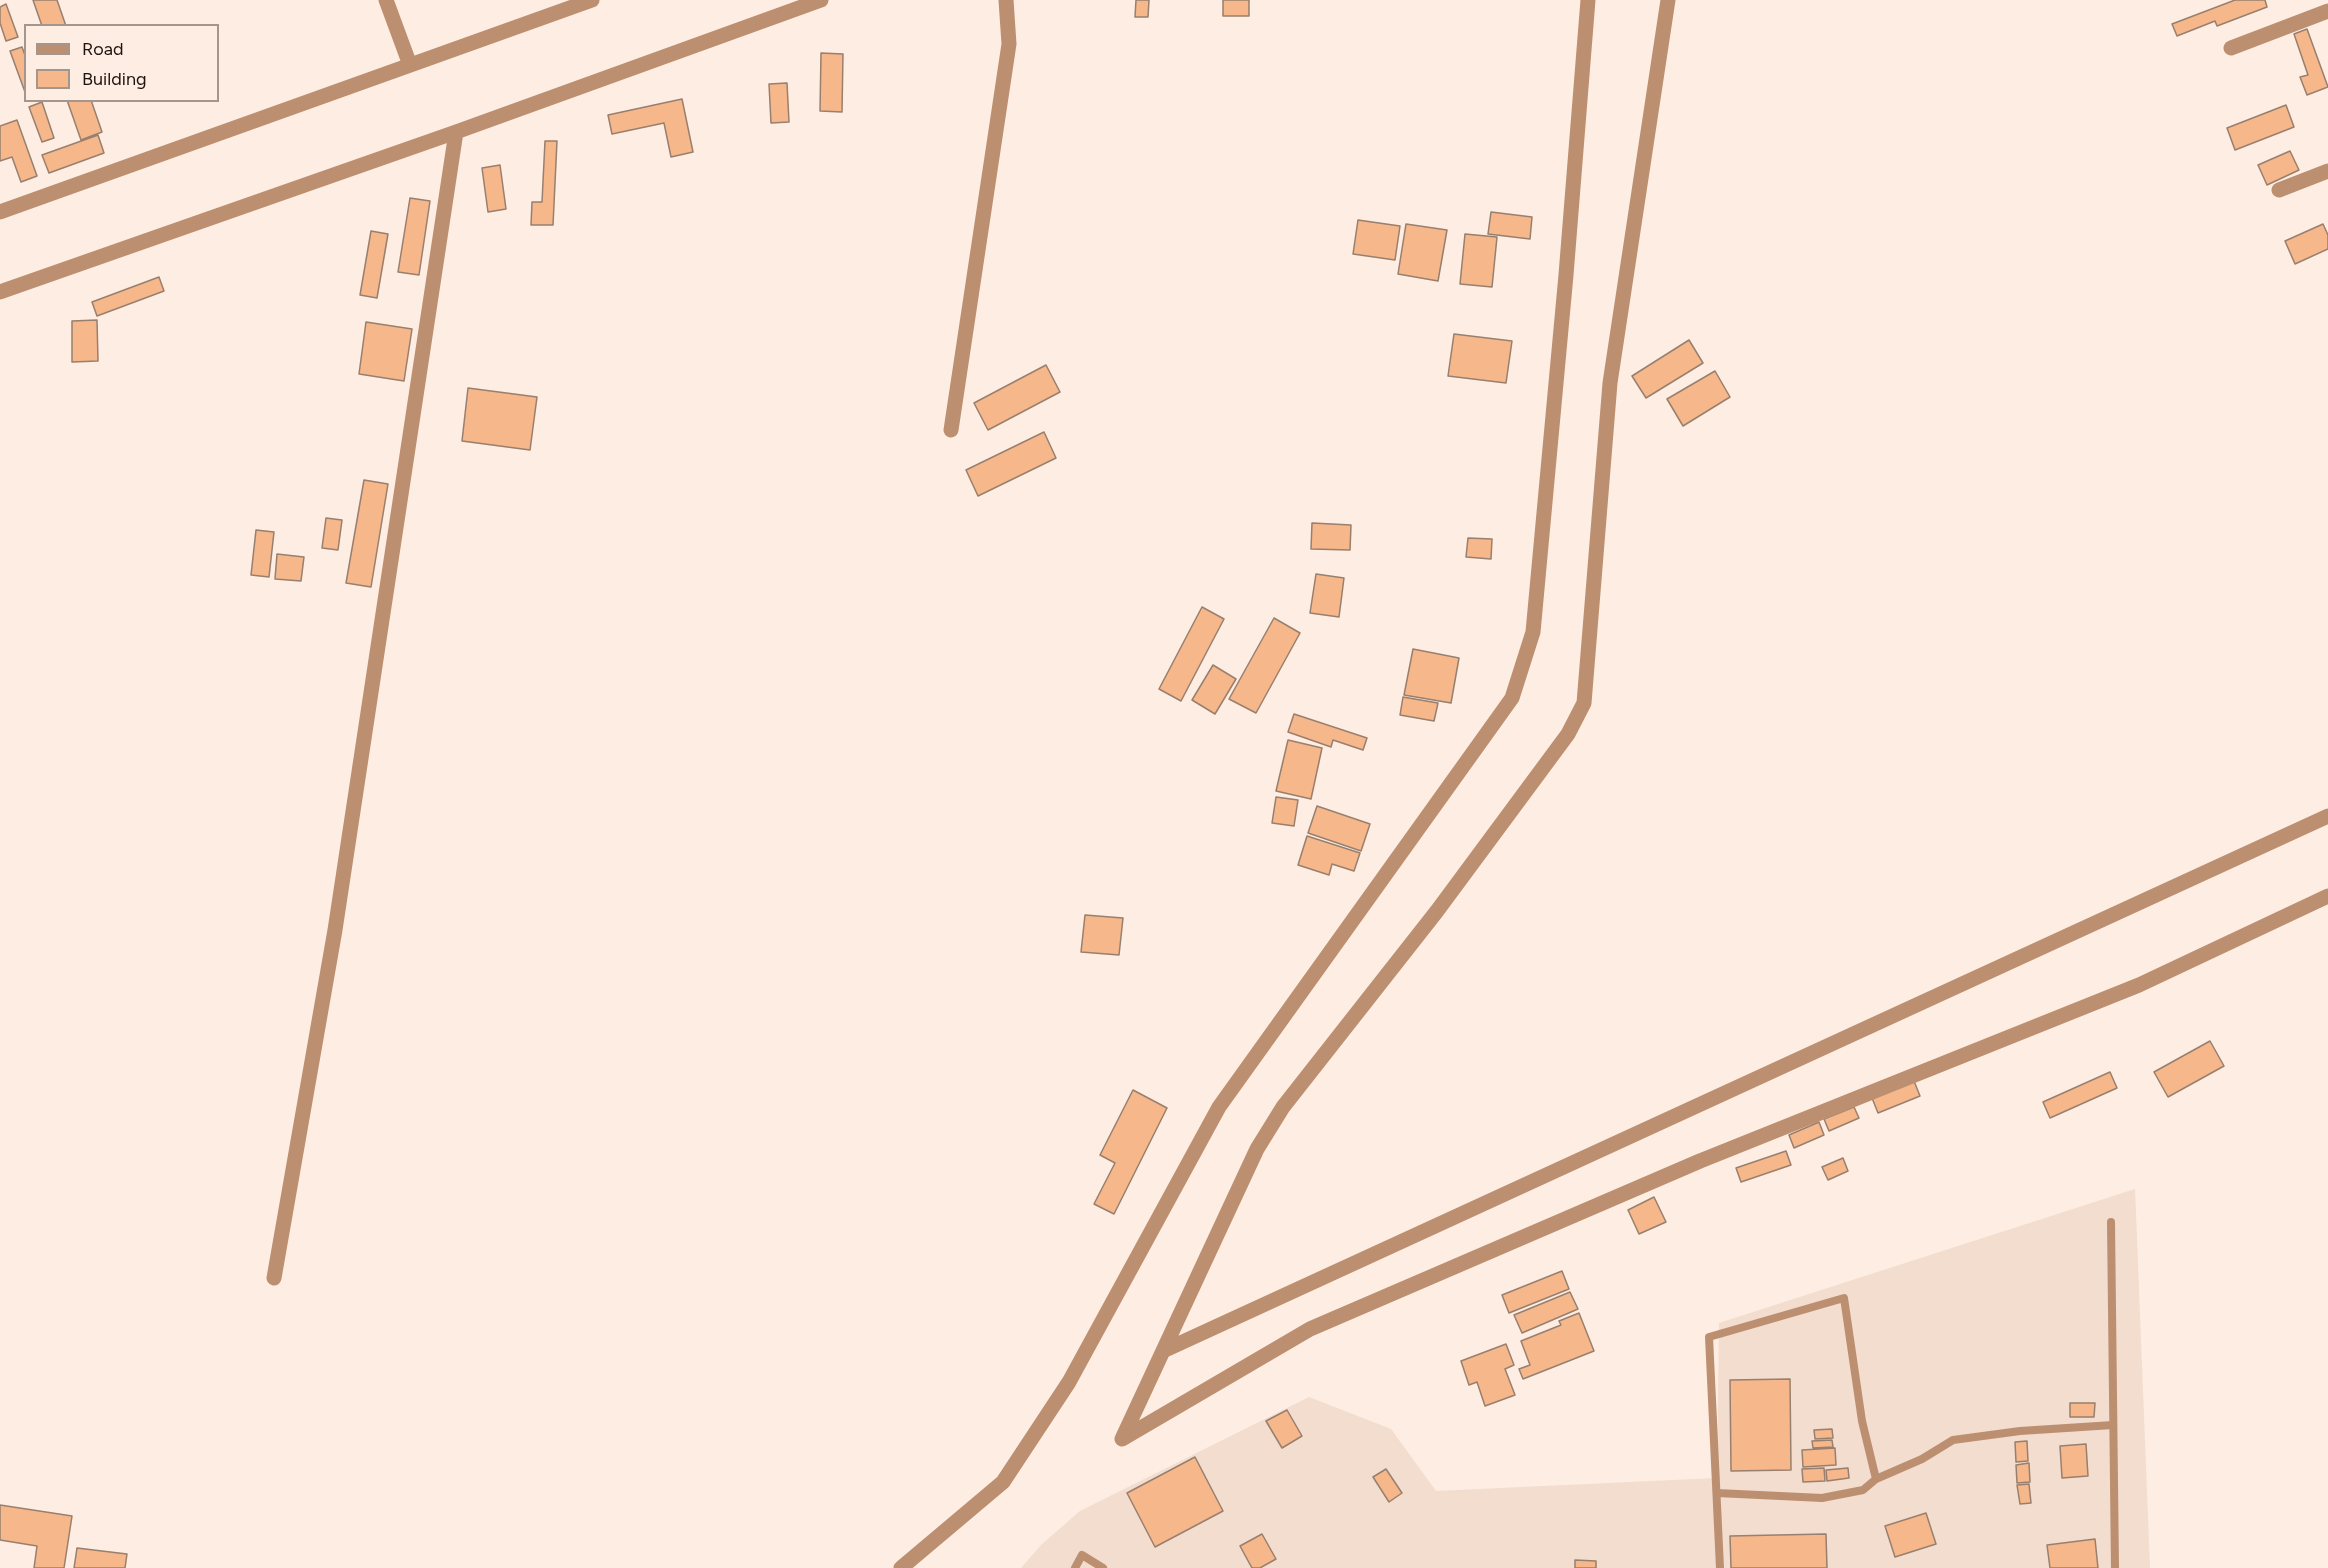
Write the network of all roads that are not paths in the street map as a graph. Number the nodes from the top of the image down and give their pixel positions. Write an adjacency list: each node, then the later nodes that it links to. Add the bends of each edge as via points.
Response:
1 (386, 0): 9 (street)
2 (592, 0): 9 (street)
3 (820, 0): 10 (street)
4 (1006, 0): 15 (street, via 1009,44)
5 (1588, 0): 24 (street, via 1533,632 1512,698 1219,1107 1069,1382 1003,1482)
6 (1668, 0): 20 (street, via 1610,383 1584,703 1568,734 1437,911 1283,1107 1257,1149)
7 (2328, 11): 8 (street)
8 (2230, 48)
9 (410, 65): 13 (street)
10 (456, 132): 14 (street); 19 (street, via 335,930)
11 (2328, 171): 12 (street)
12 (2279, 190)
13 (0, 212)
14 (0, 292)
15 (951, 430)
16 (2328, 816): 20 (street)
17 (2328, 896): 20 (street, via 2139,985 1700,1161 1310,1329 1122,1439)
18 (2111, 1222): 21 (lane)
19 (274, 1278)
20 (1163, 1351)
21 (2113, 1425): 22 (lane, via 1953,1440); 28 (lane)
22 (1876, 1479): 23 (lane, via 1863,1490 1822,1498); 23 (lane, via 1862,1421 1844,1298 1709,1336)
23 (1717, 1493): 27 (lane)
24 (901, 1568)
25 (1075, 1568): 26 (lane, via 1082,1555)
26 (1103, 1568)
27 (1720, 1568)
28 (2115, 1568)

